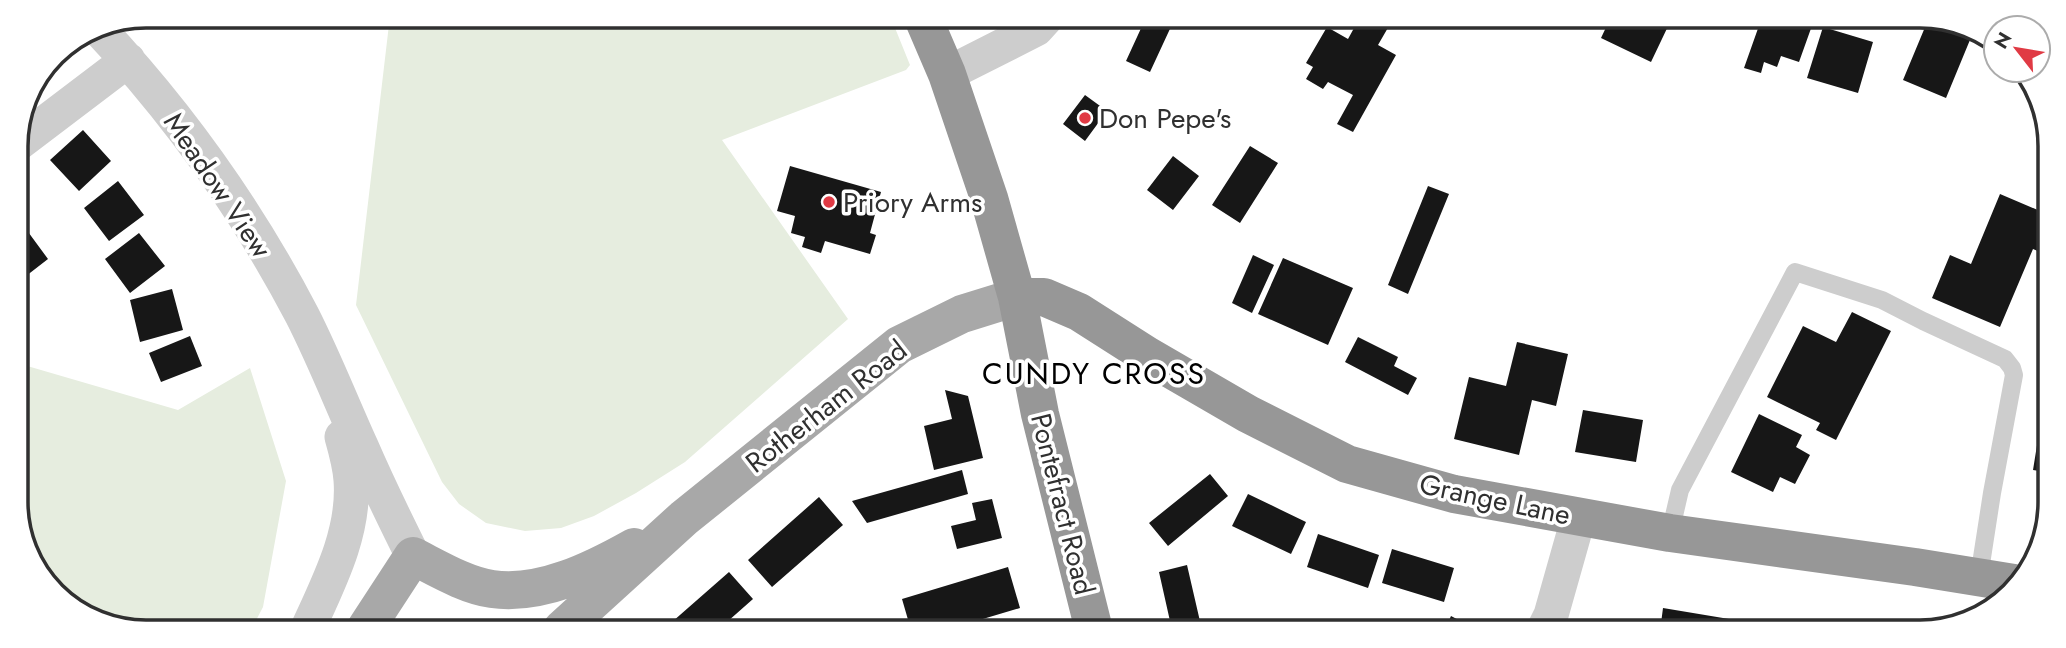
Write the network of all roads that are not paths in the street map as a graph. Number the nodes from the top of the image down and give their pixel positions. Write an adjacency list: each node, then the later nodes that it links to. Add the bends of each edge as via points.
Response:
1 (927, 28): 5 (highway, Pontefract Road)
2 (1037, 28): 5 (street)
3 (105, 36): 4 (street, Meadow View)
4 (128, 60): 6 (street); 8 (street, Meadow View, via 202,152 261,244)
5 (947, 74): 7 (highway, Pontefract Road)
6 (29, 135)
7 (1017, 297): 9 (highway, Grange Lane, via 1044,297 1079,312 1248,414 1347,464 1454,494); 10 (main road, Rotherham Road, via 962,314 899,345); 17 (highway, Pontefract Road, via 1040,414)
8 (322, 357): 12 (street, Meadow View); 14 (street, Meadow View, via 351,478 351,503 346,533)
9 (1579, 516): 11 (highway, Grange Lane); 18 (street)
10 (684, 518): 12 (main road, Rotherham Road, via 610,561 564,580 524,589 492,589); 16 (main road, Rotherham Road)
11 (1670, 533): 13 (highway, Grange Lane); 13 (lane, via 1680,490 1795,272 1882,300 2005,359 2012,368 1992,493)
12 (413, 556): 15 (main road)
13 (1997, 580)
14 (312, 620)
15 (371, 620)
16 (572, 620)
17 (1092, 620)
18 (1548, 620)

